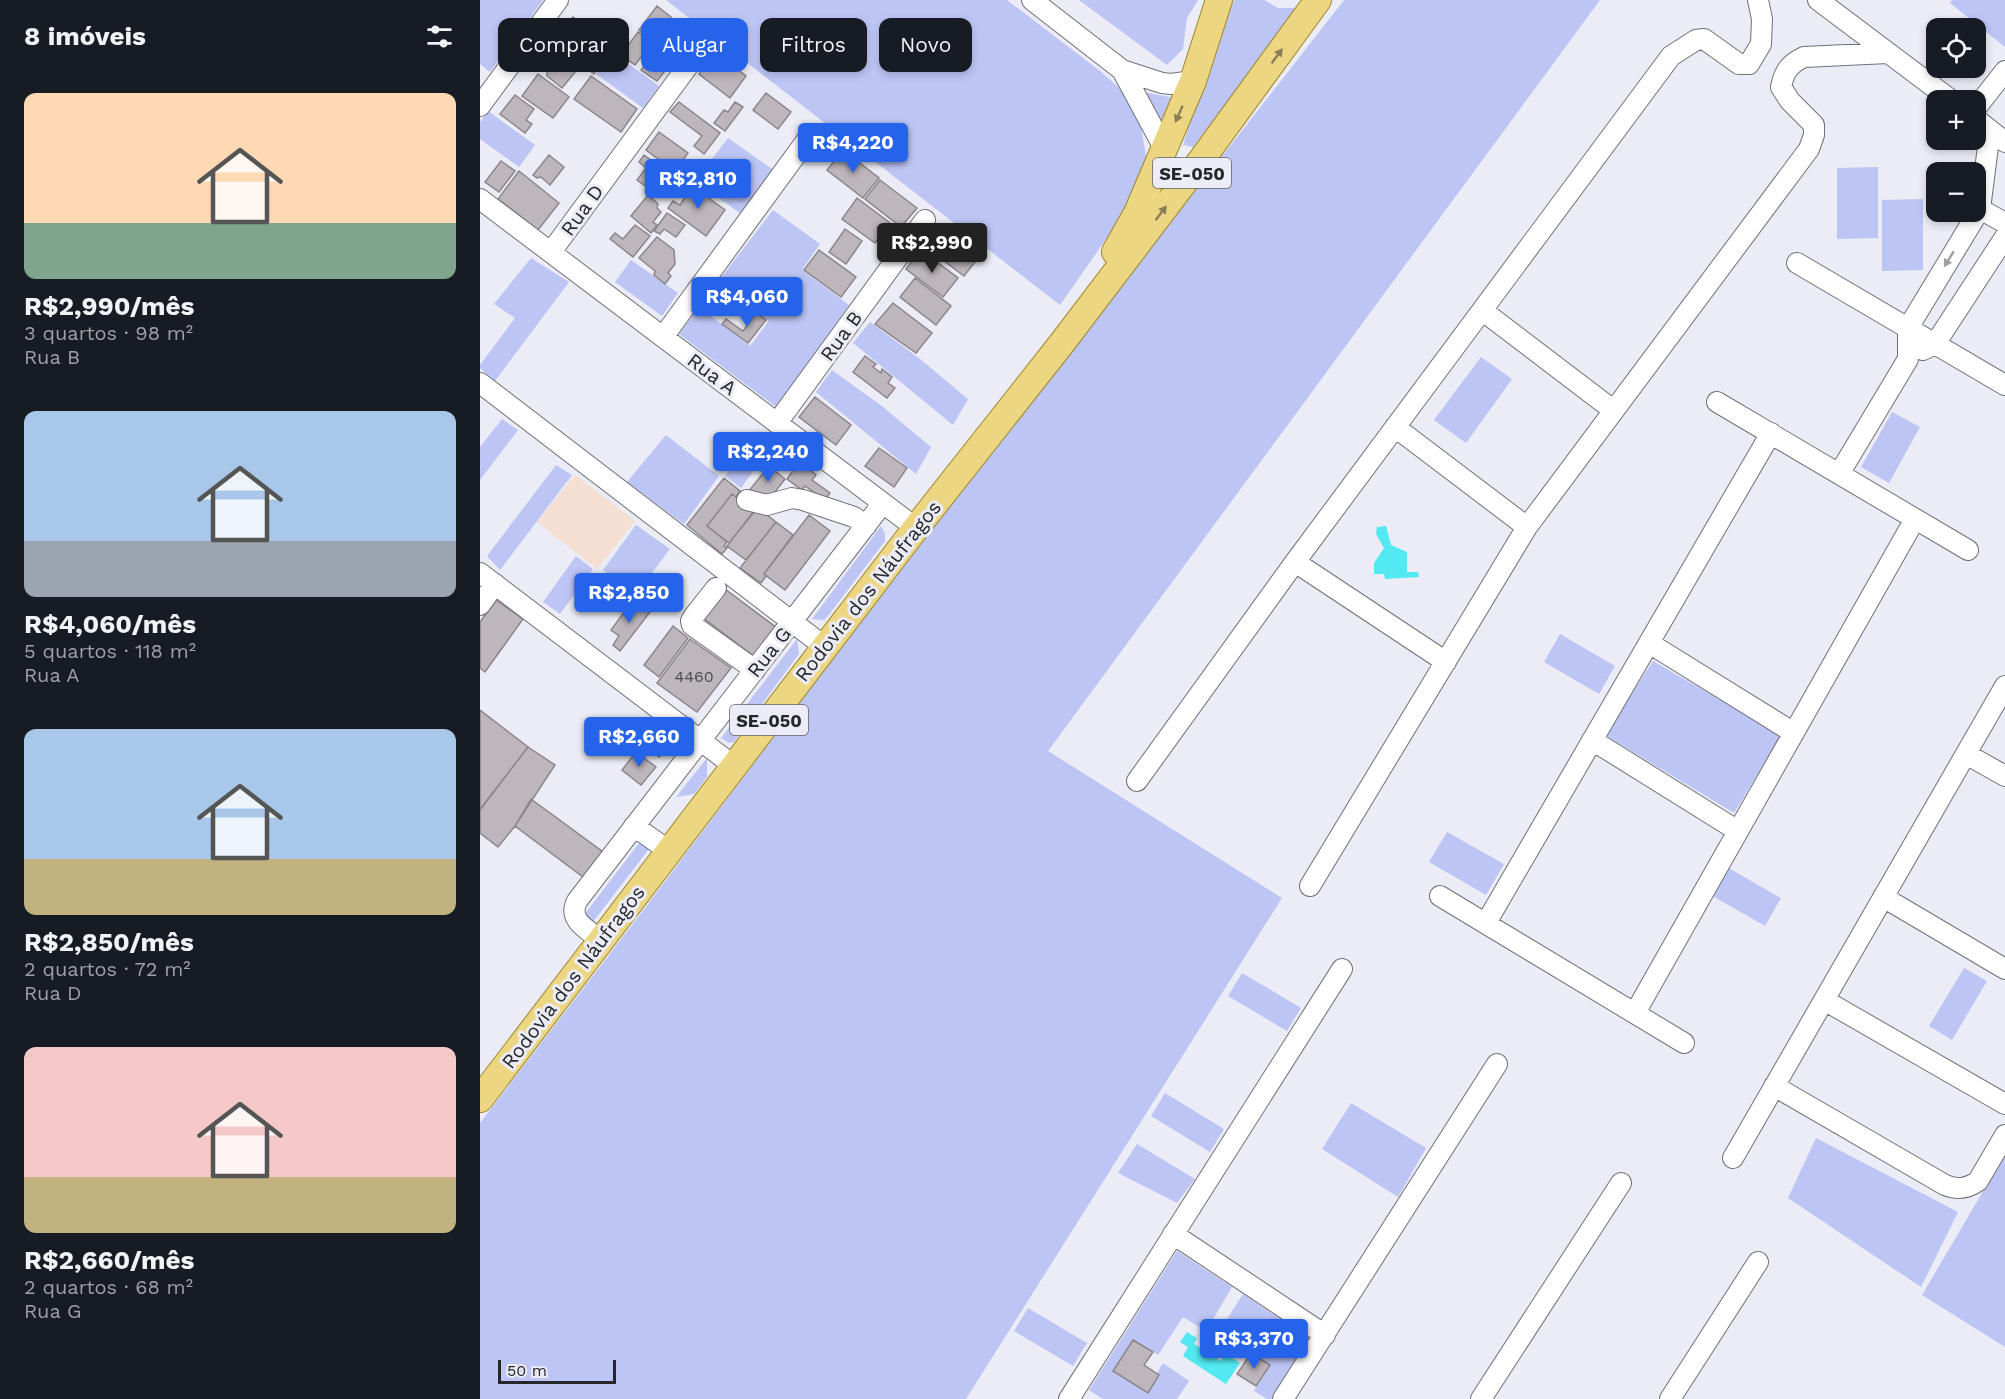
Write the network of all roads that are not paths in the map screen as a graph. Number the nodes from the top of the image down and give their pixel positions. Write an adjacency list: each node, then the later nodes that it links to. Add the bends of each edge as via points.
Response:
1 (558, 0): 14 (street)
2 (1032, 0): 8 (street)
3 (1218, 0): 11 (main road, SE-050)
4 (1318, 0): 18 (main road, SE-050, one-way to 4)
5 (1758, 0): 28 (street, via 1761,44 1749,64 1738,64 1704,39 1671,56)
6 (1828, 3): 7 (street)
7 (1888, 53): 12 (street); 37 (street, via 1804,57 1792,63 1781,87 1814,125 1809,148)
8 (1122, 70): 11 (street, via 1162,83); 17 (street)
9 (2005, 71): 13 (street)
10 (684, 72): 26 (street, Rua D)
11 (1193, 81): 17 (main road, SE-050, one-way to 17)
12 (1938, 90)
13 (1986, 95)
14 (480, 106)
15 (1990, 131): 19 (street)
16 (809, 137): 30 (street)
17 (1164, 148): 18 (main road, via 1179,161 1192,163); 31 (main road, SE-050, via 1137,213)
18 (1202, 159): 31 (main road, SE-050, one-way to 18)
19 (1986, 162)
20 (480, 199): 26 (street, Rua A)
21 (1986, 212): 24 (street)
22 (925, 220): 38 (street, Rua B)
23 (1972, 222): 29 (street, one-way to 29)
24 (2005, 223)
25 (2005, 237): 32 (street)
26 (551, 252): 30 (street, Rua A)
27 (1797, 263): 29 (street)
28 (1483, 311): 37 (street); 39 (street)
29 (1908, 328): 32 (street); 33 (street)
30 (663, 337): 38 (street, Rua A)
31 (1062, 343): 47 (main road, Rodovia dos Náufragos / SE-050)
32 (1935, 344): 33 (street); 35 (street)
33 (1908, 359): 41 (street)
34 (480, 383): 53 (street)
35 (2005, 385)
36 (1718, 402): 40 (street)
37 (1613, 410): 46 (street)
38 (777, 423): 43 (street, Rua A)
39 (1395, 427): 46 (street); 49 (street)
40 (1770, 433): 41 (street); 54 (street)
41 (1839, 474): 44 (street)
42 (747, 500): 45 (street, via 767,505 792,498 803,500 854,517)
43 (883, 503): 45 (street, Rua G); 47 (street, Rua A)
44 (1915, 519): 48 (street); 59 (street)
45 (866, 526): 53 (street, Rua G)
46 (1527, 527): 56 (street)
47 (916, 528): 55 (main road, Rodovia dos Náufragos / SE-050)
48 (1968, 550)
49 (1295, 562): 56 (street); 65 (street)
50 (488, 579): 52 (street); 60 (street)
51 (716, 588): 57 (street, via 694,616 692,625)
52 (480, 605)
53 (792, 622): 55 (street); 57 (street, Rua G)
54 (1648, 643): 59 (street); 61 (street)
55 (825, 647): 63 (main road, Rodovia dos Náufragos / SE-050)
56 (1446, 662): 69 (street)
57 (755, 670): 60 (street, Rua G)
58 (2005, 686): 62 (street)
59 (1794, 733): 67 (street)
60 (700, 740): 63 (street); 66 (street, Rua G)
61 (1592, 740): 67 (street); 72 (street)
62 (1966, 754): 64 (street); 71 (street)
63 (734, 766): 68 (main road, Rodovia dos Náufragos / SE-050)
64 (2005, 776)
65 (1137, 781)
66 (634, 826): 68 (street); 73 (street, Rua G, via 574,904 576,920)
67 (1738, 831): 77 (street)
68 (669, 851): 73 (main road, Rodovia dos Náufragos / SE-050)
69 (1310, 886)
70 (1440, 896): 72 (street)
71 (1883, 897): 75 (street); 76 (street)
72 (1486, 924): 77 (street)
73 (601, 940): 81 (main road, Rodovia dos Náufragos / SE-050)
74 (1342, 969): 86 (street)
75 (2005, 969)
76 (1824, 1000): 80 (street); 82 (street)
77 (1635, 1013): 78 (street)
78 (1684, 1043)
79 (1497, 1064): 88 (street)
80 (1774, 1086): 83 (street, via 1956,1189 1978,1181); 84 (street)
81 (480, 1099)
82 (2005, 1104)
83 (2005, 1135)
84 (1732, 1158)
85 (1621, 1183): 91 (street)
86 (1173, 1234): 88 (street); 89 (street)
87 (1758, 1262): 92 (street)
88 (1325, 1335): 90 (street)
89 (1078, 1396)
90 (1283, 1399)
91 (1481, 1399)
92 (1670, 1399)

